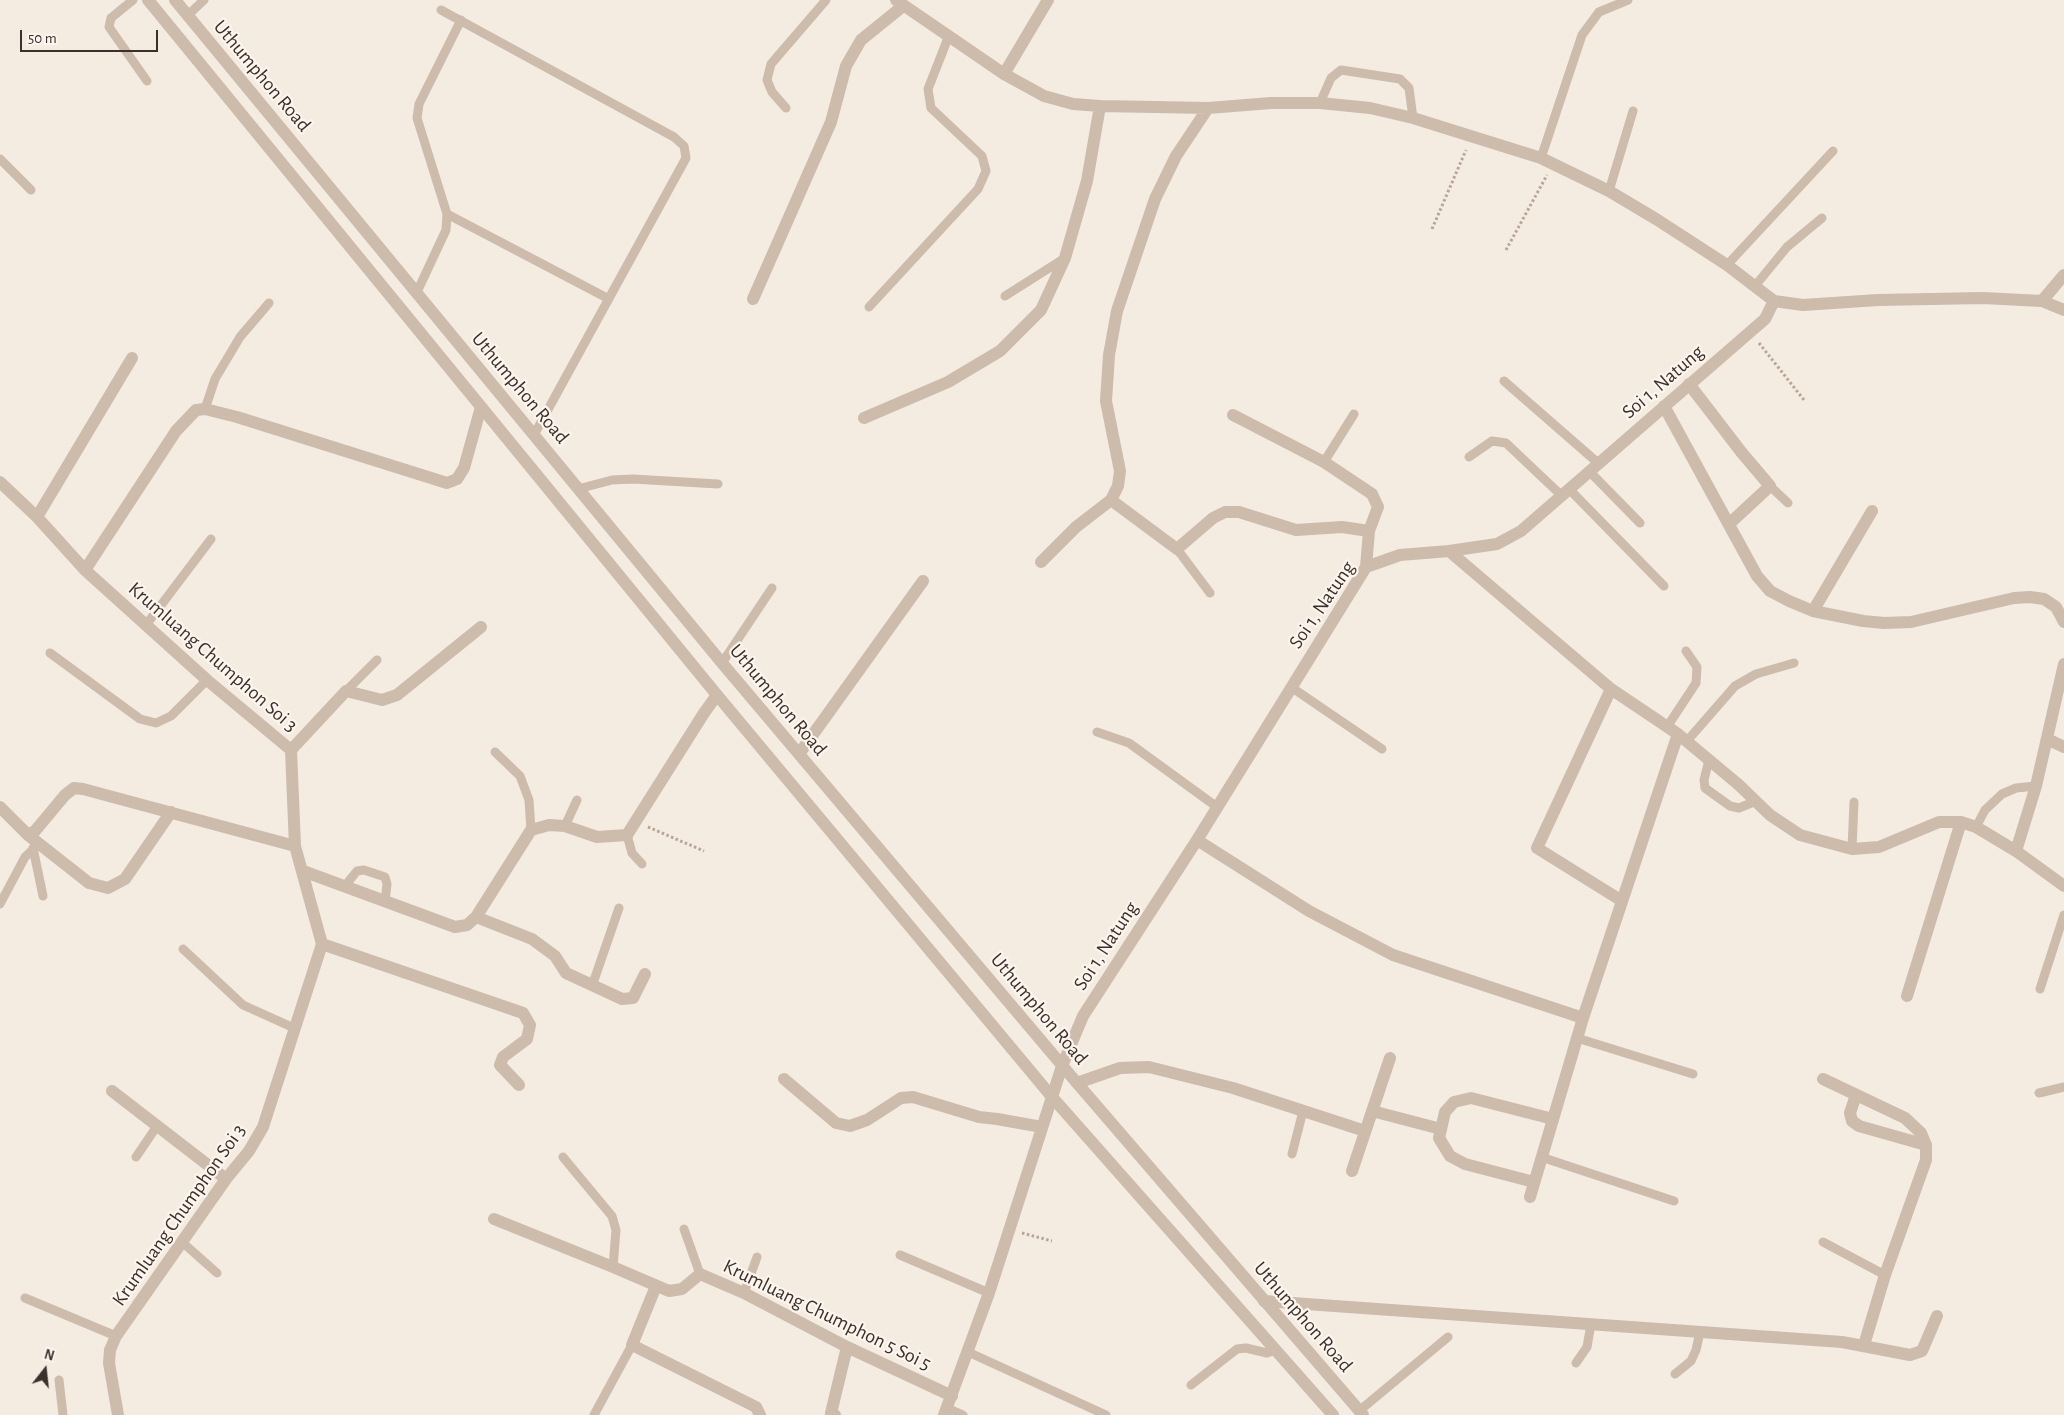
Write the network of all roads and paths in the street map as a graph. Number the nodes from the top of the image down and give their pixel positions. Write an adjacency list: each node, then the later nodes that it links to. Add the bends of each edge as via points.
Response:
1 (133, 0): 14 (lane, via 111,18 109,27)
2 (148, 0): 51 (street, Uthumphon Road)
3 (175, 0): 10 (street, Uthumphon Road)
4 (204, 0): 10 (lane)
5 (826, 0): 17 (lane, via 771,64 767,80 772,92)
6 (1048, 0): 13 (street)
7 (1628, 0): 23 (lane, via 1599,12 1582,35)
8 (900, 3): 12 (street); 39 (street, via 861,40 846,66 831,122)
9 (441, 10): 11 (lane)
10 (188, 15): 36 (street, Uthumphon Road)
11 (461, 20): 28 (lane, via 419,104 417,118); 38 (lane, via 674,137 684,146 686,158)
12 (948, 38): 13 (street); 43 (lane, via 928,89 931,108 982,156 986,171 978,189)
13 (1004, 74): 16 (street, via 1044,96 1073,104)
14 (148, 82)
15 (1320, 103): 18 (street); 20 (street, via 1370,108); 20 (lane, via 1331,78 1341,70 1400,79 1409,88)
16 (1100, 106): 18 (street); 32 (street, via 1087,181)
17 (786, 108)
18 (1208, 108): 65 (street, via 1176,156 1155,199 1117,311 1109,355 1106,401 1120,471 1118,486)
19 (1633, 111): 27 (lane)
20 (1413, 118): 21 (street)
21 (1472, 136): 23 (street); 30 (path)
22 (1833, 151): 33 (lane)
23 (1541, 158): 25 (street)
24 (0, 159): 26 (lane)
25 (1554, 164): 27 (street); 31 (path)
26 (31, 190)
27 (1609, 191): 33 (street)
28 (447, 214): 36 (lane, via 446,230); 38 (lane)
29 (1822, 218): 35 (lane, via 1787,247)
30 (1432, 229)
31 (1506, 250)
32 (1065, 258): 37 (lane); 55 (street, via 1041,310 1000,351 948,382)
33 (1727, 265): 35 (street)
34 (2064, 275): 41 (street)
35 (1755, 286): 40 (street)
36 (416, 292): 56 (street, Uthumphon Road)
37 (1005, 296)
38 (609, 299): 56 (lane)
39 (753, 299)
40 (1774, 301): 41 (street, via 1803,305 1946,298); 45 (street, Soi 1, Natung, via 1765,319)
41 (2042, 301): 44 (street)
42 (269, 303): 52 (lane, via 240,337 215,379)
43 (869, 307)
44 (2064, 310)
45 (1750, 332): 48 (street, Soi 1, Natung); 49 (path)
46 (132, 358): 68 (street)
47 (1504, 381): 59 (lane)
48 (1689, 384): 50 (street, Soi 1, Natung); 62 (street)
49 (1804, 400)
50 (1664, 406): 59 (street, Soi 1, Natung); 70 (street)
51 (481, 408): 52 (street, via 464,468 457,479 447,483); 96 (street, Uthumphon Road)
52 (205, 409): 77 (street, via 196,410 176,430)
53 (1354, 414): 58 (lane)
54 (1233, 415): 58 (street)
55 (864, 418)
56 (534, 435): 63 (street, Uthumphon Road)
57 (1469, 457): 64 (lane, via 1492,440 1506,443)
58 (1324, 462): 71 (street, via 1372,494 1378,507)
59 (1594, 467): 64 (street, Soi 1, Natung); 69 (lane)
60 (0, 482): 68 (street, Krumluang Chumphon Soi 3)
61 (718, 484): 63 (lane, via 619,480)
62 (1770, 486): 66 (lane); 70 (street)
63 (578, 489): 89 (street, Uthumphon Road)
64 (1566, 492): 74 (street, Soi 1, Natung, via 1521,530 1497,544); 79 (lane)
65 (1111, 500): 73 (street); 75 (street, via 1076,527)
66 (1788, 503)
67 (1872, 511): 82 (street)
68 (37, 517): 77 (street, Krumluang Chumphon Soi 3)
69 (1640, 523)
70 (1728, 524): 82 (street, via 1757,576 1770,591)
71 (1369, 531): 73 (street, via 1342,527 1296,530 1239,512 1225,512 1213,518); 76 (street)
72 (211, 539): 84 (lane)
73 (1177, 549): 81 (lane)
74 (1449, 551): 76 (street, Soi 1, Natung, via 1400,555); 94 (street)
75 (1041, 562)
76 (1366, 567): 93 (street, Soi 1, Natung)
77 (85, 570): 84 (street, Krumluang Chumphon Soi 3)
78 (923, 581): 104 (street)
79 (1664, 586)
80 (772, 588): 89 (lane)
81 (1210, 593)
82 (1813, 611): 83 (street, via 1863,622 1911,622 2030,597 2044,599 2056,608)
83 (2064, 622)
84 (146, 624): 92 (street, Krumluang Chumphon Soi 3)
85 (481, 627): 95 (street, via 397,695 382,700)
86 (1686, 652): 98 (lane, via 1697,667 1696,683)
87 (50, 653): 92 (lane, via 140,719 156,723 171,716)
88 (377, 660): 95 (lane)
89 (722, 662): 104 (street, Uthumphon Road)
90 (1794, 663): 98 (lane, via 1756,674 1735,686)
91 (2064, 664): 99 (street)
92 (207, 680): 102 (street, Krumluang Chumphon Soi 3)
93 (1291, 687): 101 (lane); 111 (street, Soi 1, Natung)
94 (1611, 689): 98 (street); 131 (street, via 1537,848)
95 (346, 691): 102 (street)
96 (718, 695): 113 (street); 157 (street, Uthumphon Road)
97 (1097, 732): 111 (lane, via 1128,743)
98 (1678, 734): 105 (street); 131 (street)
99 (2048, 739): 100 (street); 106 (street)
100 (2064, 747)
101 (1382, 749)
102 (291, 750): 122 (street, Krumluang Chumphon Soi 3)
103 (495, 752): 117 (lane, via 520,776 530,800)
104 (799, 754): 147 (street, Uthumphon Road)
105 (1709, 760): 108 (street); 108 (lane, via 1705,788 1730,806 1739,808)
106 (2036, 786): 116 (lane, via 2016,788 2002,794 1985,810); 125 (street)
107 (577, 800): 115 (lane)
108 (1756, 801): 123 (street, via 1770,815 1800,835)
109 (1854, 802): 123 (lane)
110 (0, 806): 118 (street)
111 (1217, 807): 120 (street, Soi 1, Natung)
112 (171, 812): 118 (street, via 74,788); 121 (street, via 124,879 108,888 89,883); 122 (street)
113 (636, 822): 119 (street); 124 (path)
114 (1961, 822): 116 (street); 123 (street, via 1939,822 1879,847); 142 (street)
115 (565, 826): 117 (street, via 549,825); 119 (street, via 597,837)
116 (1976, 827): 125 (street)
117 (531, 830): 136 (street)
118 (28, 835): 121 (street)
119 (627, 835): 126 (lane, via 632,853)
120 (1197, 840): 143 (street, via 1309,911 1393,955); 147 (street, Soi 1, Natung, via 1083,1016)
121 (36, 846): 130 (lane); 133 (lane, via 25,857)
122 (295, 846): 127 (street, Krumluang Chumphon Soi 3)
123 (1852, 849)
124 (704, 851)
125 (2016, 851): 128 (street)
126 (642, 864)
127 (303, 871): 129 (street); 137 (street, Krumluang Chumphon Soi 3)
128 (2064, 886)
129 (344, 887): 132 (street); 132 (lane, via 357,871 385,877)
130 (43, 896)
131 (1622, 901): 143 (street)
132 (384, 902): 136 (street, via 455,927 467,925)
133 (0, 904)
134 (619, 908): 140 (lane)
135 (2064, 915): 141 (lane)
136 (476, 917): 140 (street, via 532,939 555,956 566,973)
137 (322, 944): 144 (street, Krumluang Chumphon Soi 3); 152 (street, via 523,1013 530,1025 527,1039 504,1057 500,1065)
138 (183, 949): 144 (lane, via 243,1004)
139 (645, 974): 140 (street, via 633,998 622,998)
140 (592, 986)
141 (2040, 989)
142 (1907, 996)
143 (1583, 1018): 145 (street)
144 (294, 1028): 171 (street, Krumluang Chumphon Soi 3, via 263,1127 249,1151)
145 (1577, 1038): 148 (lane); 160 (street)
146 (1390, 1058): 159 (street)
147 (1062, 1066): 151 (street, Uthumphon Road); 157 (street, Soi 1, Natung)
148 (1693, 1074)
149 (784, 1079): 162 (street, via 836,1123 850,1126 867,1120 900,1098 913,1097 979,1118 997,1118)
150 (1822, 1079): 156 (street)
151 (1077, 1082): 158 (street, via 1120,1068 1149,1067 1233,1088); 191 (street, Uthumphon Road)
152 (519, 1084)
153 (2064, 1087): 155 (lane)
154 (112, 1091): 161 (street)
155 (2039, 1093)
156 (1856, 1095): 165 (street, via 1905,1118 1921,1133); 165 (street, via 1850,1113 1852,1121 1859,1126)
157 (1052, 1097): 162 (street, Soi 1, Natung); 200 (street, Uthumphon Road)
158 (1303, 1111): 164 (street); 166 (lane)
159 (1372, 1111): 163 (street); 164 (street)
160 (1553, 1119): 163 (street, via 1471,1098 1454,1102 1445,1112); 169 (street)
161 (157, 1126): 167 (lane); 171 (street)
162 (1042, 1127): 177 (street, Soi 1, Natung)
163 (1441, 1129): 172 (street, via 1438,1138 1450,1156 1465,1164)
164 (1365, 1131): 170 (street)
165 (1926, 1145): 186 (street, via 1926,1160)
166 (1292, 1154)
167 (136, 1157)
168 (563, 1157): 183 (lane, via 612,1216 616,1230)
169 (1541, 1158): 172 (street); 174 (lane)
170 (1352, 1171)
171 (226, 1179): 179 (street, Krumluang Chumphon Soi 3)
172 (1534, 1182): 173 (street)
173 (1530, 1197)
174 (1674, 1200)
175 (494, 1219): 183 (street, Krumluang Chumphon 5 Soi 5)
176 (684, 1229): 185 (lane)
177 (1009, 1230): 178 (path); 189 (street, Soi 1, Natung)
178 (1052, 1241)
179 (182, 1242): 184 (lane); 195 (street, Krumluang Chumphon Soi 3)
180 (1824, 1242): 186 (lane)
181 (900, 1255): 189 (lane)
182 (757, 1257): 188 (lane)
183 (613, 1267): 187 (street, Krumluang Chumphon 5 Soi 5)
184 (217, 1273)
185 (700, 1274): 187 (street, Krumluang Chumphon 5 Soi 5, via 682,1289 668,1291); 188 (street, Krumluang Chumphon 5 Soi 5)
186 (1885, 1275): 198 (street)
187 (656, 1286): 197 (street)
188 (744, 1293): 199 (street, Krumluang Chumphon 5 Soi 5)
189 (989, 1293): 201 (street, Soi 1, Natung)
190 (25, 1298): 195 (lane)
191 (1264, 1301): 193 (street); 208 (street, Uthumphon Road)
192 (1937, 1316): 198 (street, via 1922,1351 1910,1355)
193 (1591, 1324): 194 (street); 202 (lane, via 1587,1347)
194 (1700, 1332): 198 (street); 203 (lane, via 1691,1361)
195 (116, 1336): 210 (street, Krumluang Chumphon Soi 3, via 108,1363)
196 (1448, 1337): 208 (lane)
197 (632, 1345): 211 (lane); 212 (street, via 756,1407)
198 (1864, 1346)
199 (847, 1347): 206 (street, Krumluang Chumphon 5 Soi 5); 213 (street, via 831,1413)
200 (1276, 1350): 205 (lane, via 1267,1353 1237,1349); 216 (street, Uthumphon Road)
201 (968, 1352): 206 (street, Soi 1, Natung); 215 (lane)
202 (1576, 1363)
203 (1675, 1374)
204 (59, 1380): 209 (lane)
205 (1192, 1386)
206 (952, 1396): 207 (street, Soi 1, Natung)
207 (946, 1412): 214 (lane)
208 (1361, 1413)
209 (63, 1415)
210 (118, 1415)
211 (594, 1415)
212 (760, 1415)
213 (835, 1415)
214 (963, 1415)
215 (1106, 1415)
216 (1333, 1415)

